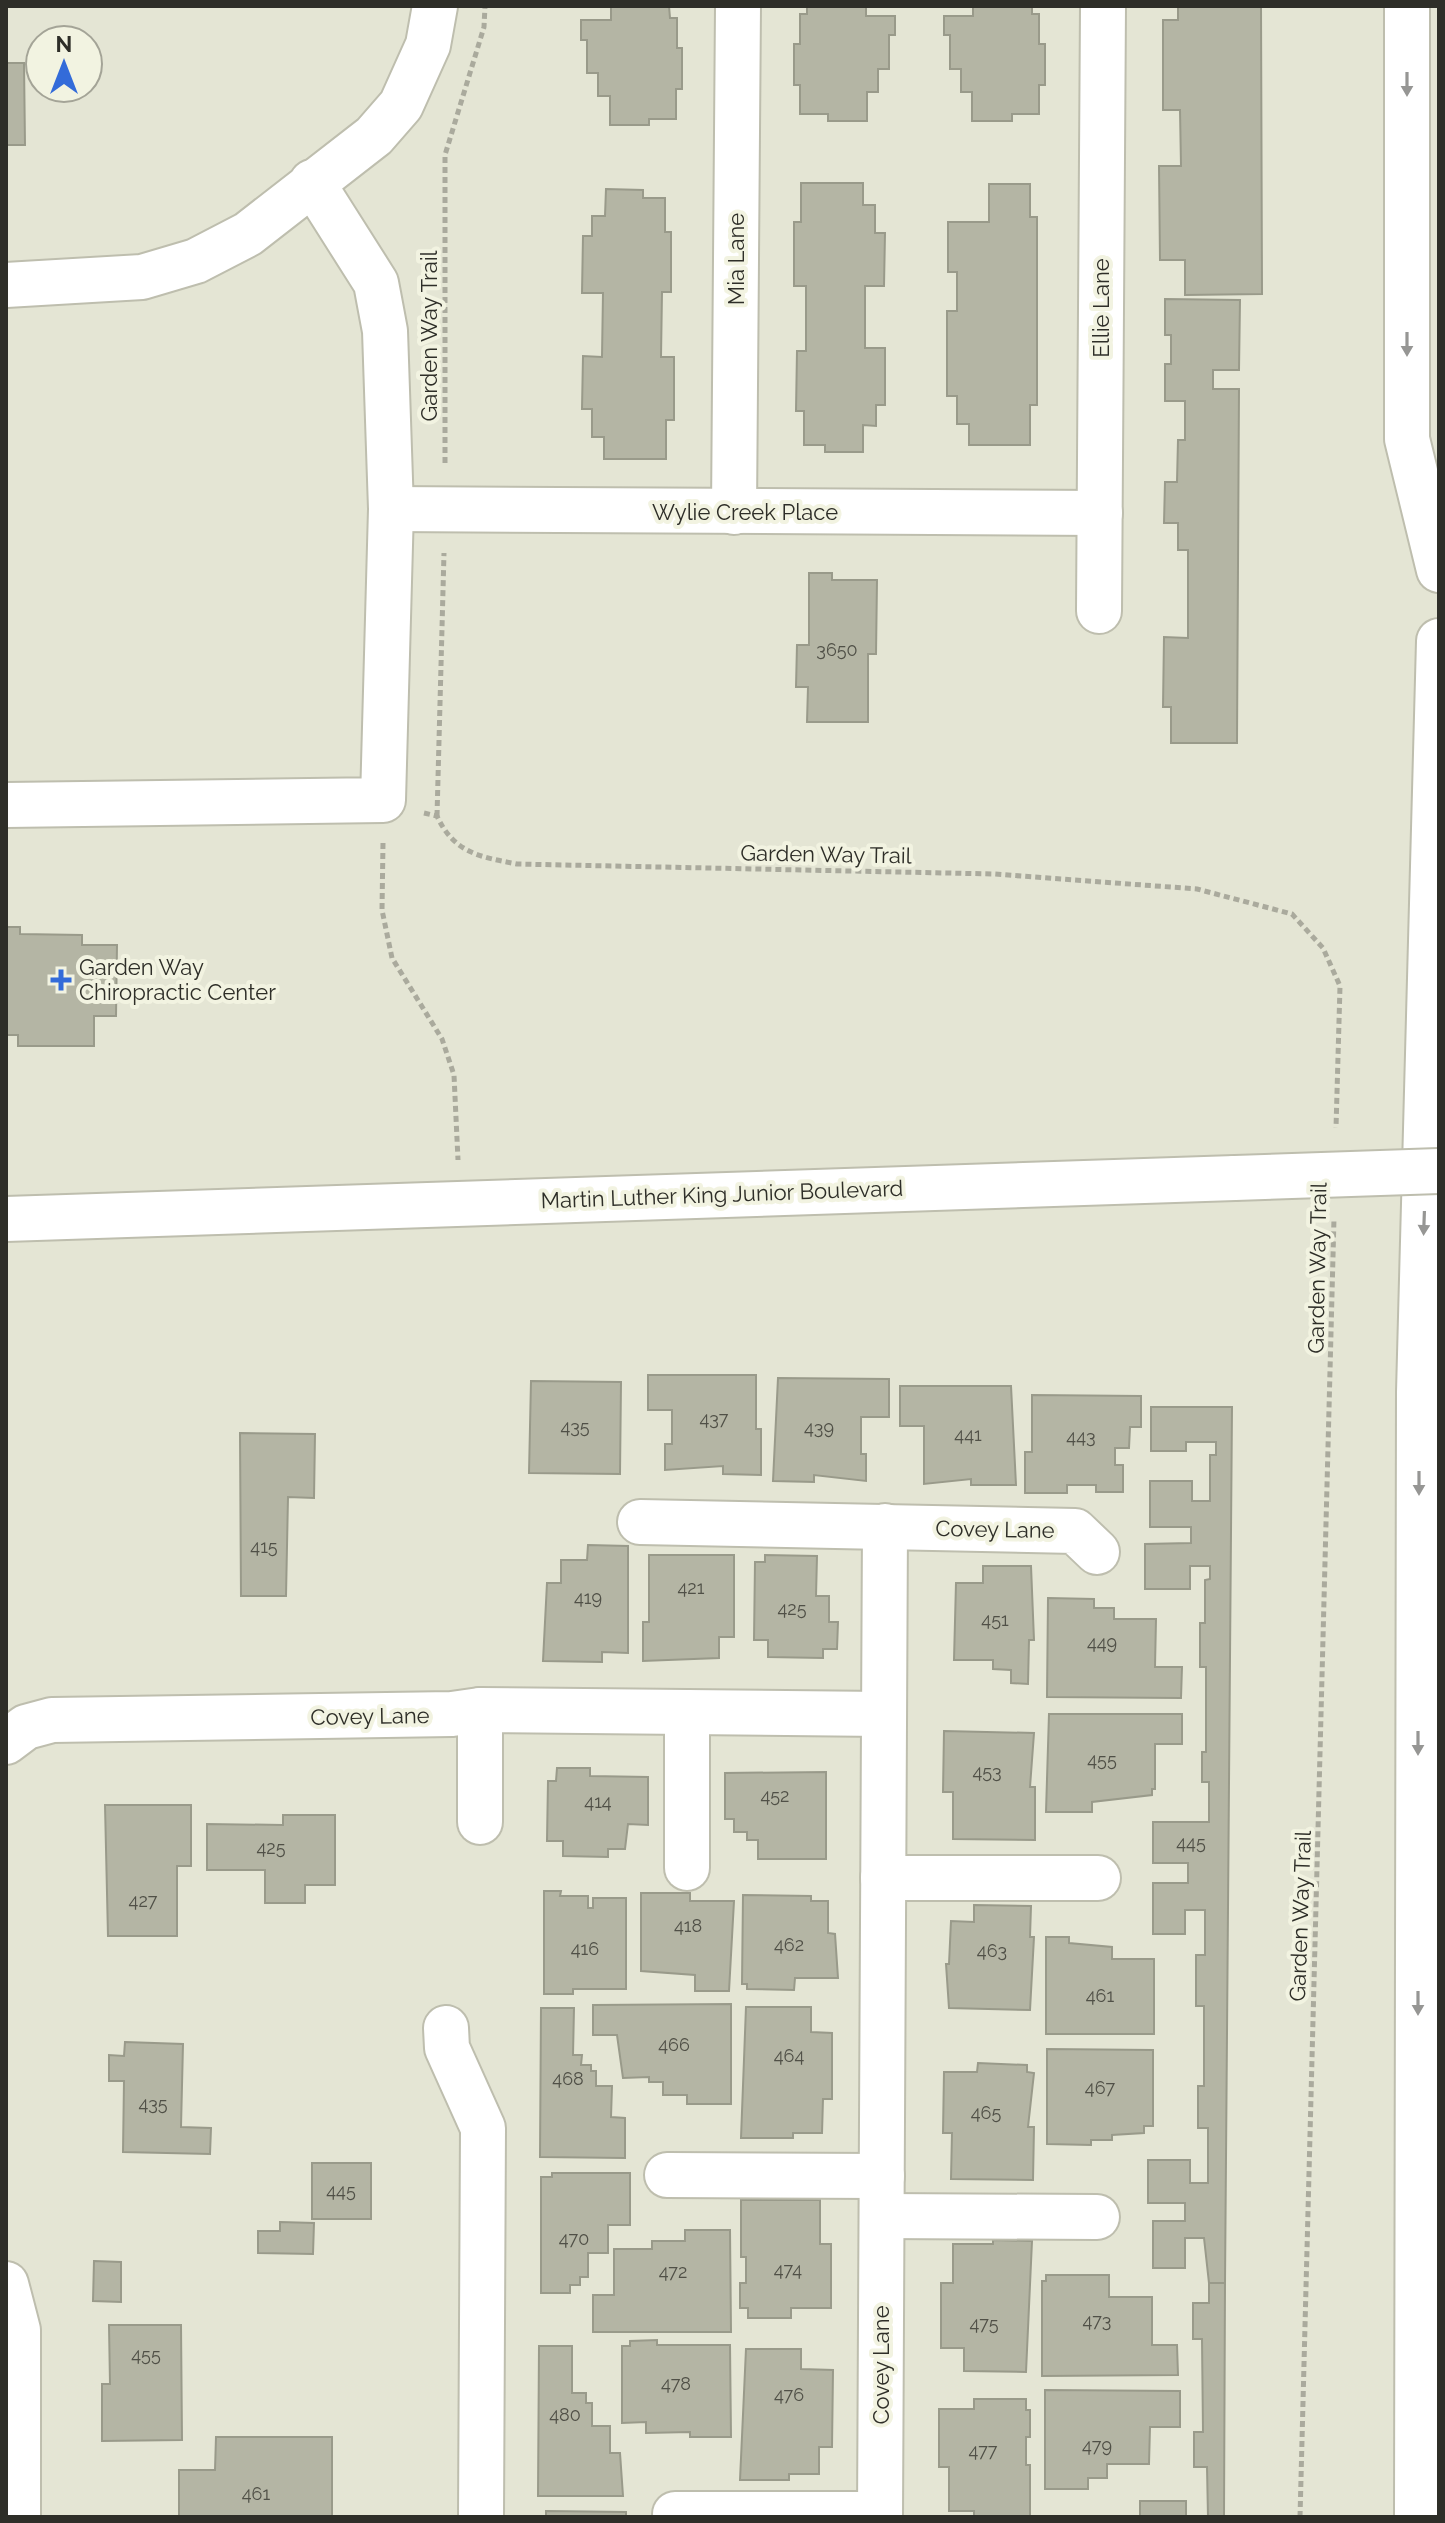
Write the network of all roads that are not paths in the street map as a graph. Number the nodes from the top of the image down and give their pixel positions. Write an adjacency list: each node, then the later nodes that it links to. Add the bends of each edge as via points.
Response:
1 (435, 6): 5 (main road, via 428,45 401,105 374,136)
2 (738, 6): 8 (main road, Mia Lane)
3 (1103, 6): 9 (main road, Ellie Lane)
4 (1407, 6): 10 (main road, one-way to 10, via 1407,439)
5 (312, 182): 6 (main road, via 248,234 196,261 142,277); 7 (main road, via 376,283 385,331)
6 (6, 285)
7 (391, 509): 8 (main road, Wylie Creek Place); 13 (main road, via 383,800)
8 (734, 512): 9 (main road, Wylie Creek Place)
9 (1100, 513): 11 (main road, Ellie Lane)
10 (1439, 570)
11 (1099, 611)
12 (1439, 641): 36 (main road, one-way to 36, via 1419,1392)
13 (6, 805)
14 (1439, 1171): 15 (main road, Martin Luther King Junior Boulevard, bridge)
15 (6, 1219)
16 (640, 1522): 17 (main road, Covey Lane)
17 (885, 1526): 18 (main road, Covey Lane, via 1075,1531); 21 (main road, Covey Lane)
18 (1097, 1552)
19 (480, 1710): 20 (main road, Covey Lane); 22 (main road, Covey Lane, via 52,1720 26,1727); 23 (main road)
20 (687, 1712): 21 (main road, Covey Lane); 24 (main road)
21 (883, 1714): 25 (main road, Covey Lane)
22 (6, 1742)
23 (480, 1822)
24 (687, 1868)
25 (883, 1878): 26 (main road); 29 (main road, Covey Lane)
26 (1098, 1878)
27 (446, 2028): 35 (main road, via 447,2048 483,2128)
28 (667, 2175): 29 (main road)
29 (882, 2196): 30 (main road); 33 (main road, Covey Lane)
30 (1097, 2217)
31 (6, 2284): 34 (main road, via 18,2330)
32 (675, 2514): 33 (main road, Covey Lane)
33 (880, 2516)
34 (18, 2517)
35 (481, 2517)
36 (1417, 2517)

